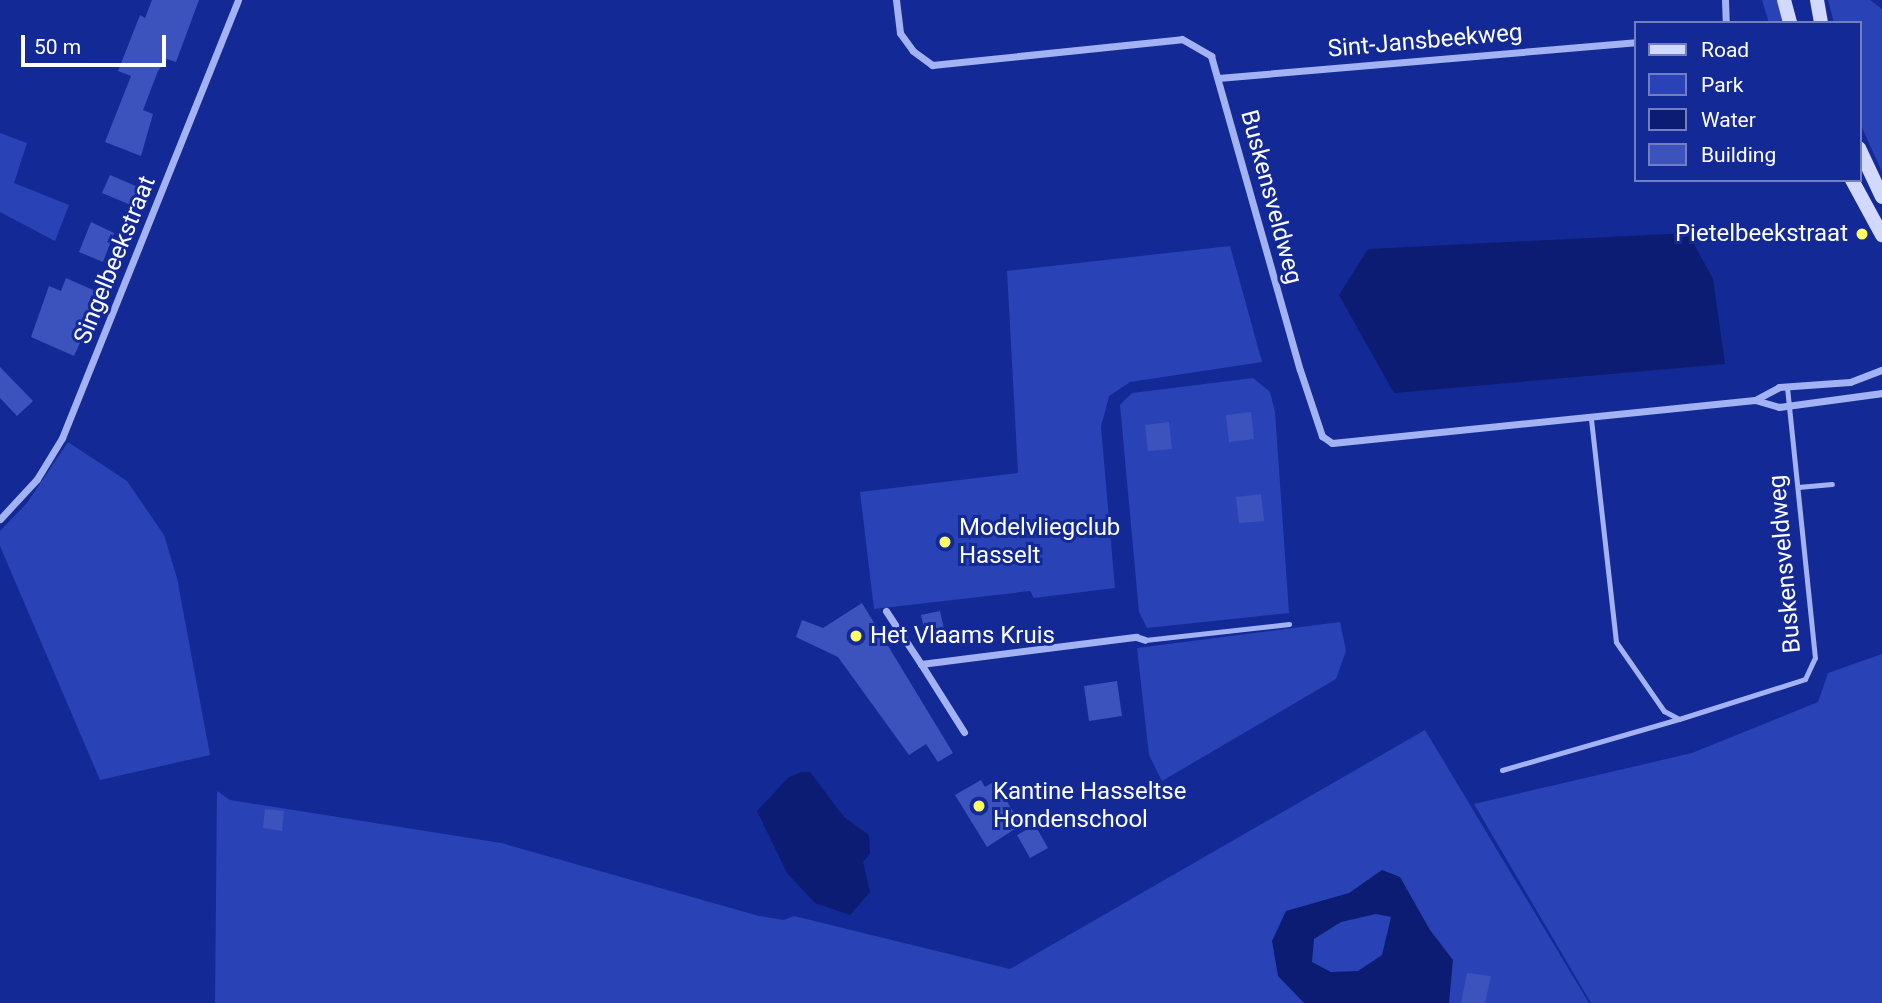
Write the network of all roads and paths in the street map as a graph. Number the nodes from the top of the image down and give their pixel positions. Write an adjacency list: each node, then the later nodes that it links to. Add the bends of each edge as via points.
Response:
1 (238, 0): 23 (street, Singelbeekstraat, via 62,438 37,479)
2 (897, 0): 10 (street, Buskensveldweg, via 900,33 913,51 932,65 1182,40 1211,56)
3 (1726, 0): 6 (street)
4 (1784, 0): 7 (main road)
5 (1817, 0): 8 (main road)
6 (1726, 21)
7 (1789, 21)
8 (1821, 21)
9 (1633, 43): 10 (street, Sint-Jansbeekweg)
10 (1218, 78): 20 (street, Buskensveldweg, via 1322,436 1332,443)
11 (1861, 152): 13 (main road)
12 (1853, 182): 14 (main road)
13 (1882, 197)
14 (1882, 235)
15 (1882, 370): 16 (street, Buskensveldweg, via 1850,382)
16 (1787, 387): 18 (street, Buskensveldweg); 19 (lane, Buskensveldweg)
17 (1882, 393): 19 (street, Buskensveldweg)
18 (1755, 400): 19 (street, Buskensveldweg); 20 (street, Buskensveldweg)
19 (1790, 406): 22 (lane, Buskensveldweg)
20 (1591, 419): 28 (lane, via 1616,642 1664,711)
21 (1832, 484): 22 (lane)
22 (1798, 488): 28 (lane, Buskensveldweg, via 1815,658 1810,670 1805,679)
23 (0, 519)
24 (886, 611): 27 (street)
25 (1289, 624): 26 (lane)
26 (1141, 638): 27 (street)
27 (921, 664): 29 (street)
28 (1679, 719): 30 (lane, Buskensveldweg)
29 (964, 732)
30 (1503, 770)

